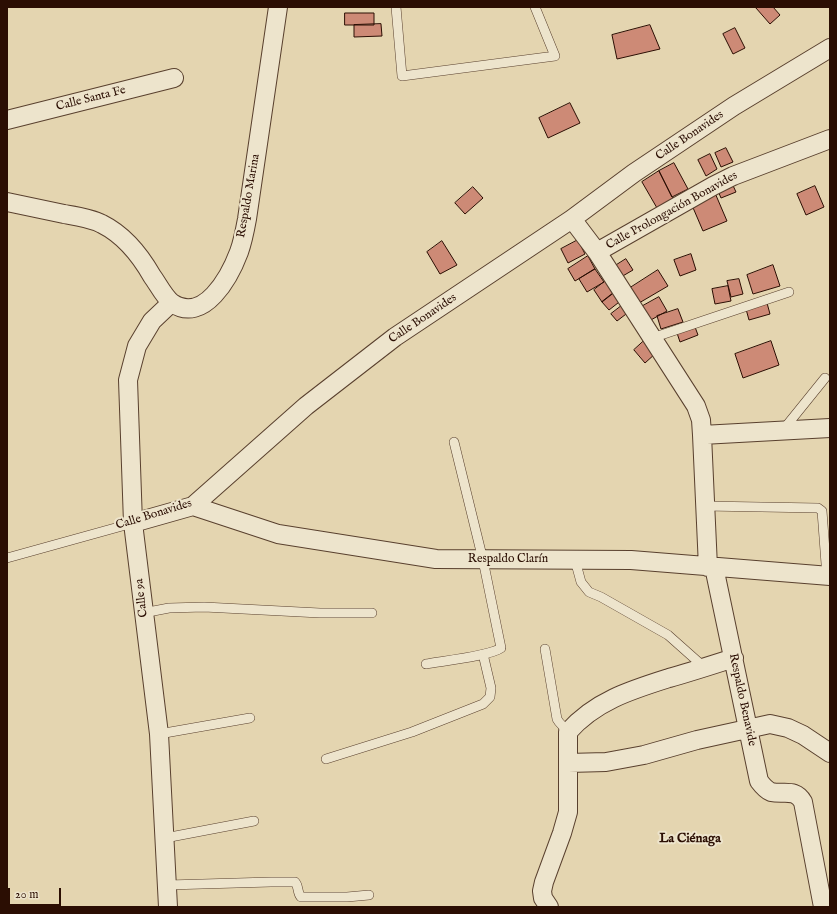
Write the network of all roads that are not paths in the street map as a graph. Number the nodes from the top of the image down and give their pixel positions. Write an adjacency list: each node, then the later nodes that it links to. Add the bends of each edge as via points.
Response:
1 (278, 7): 12 (street, Respaldo Marina, via 247,219 239,252 221,288 208,301 196,308 184,308)
2 (396, 7): 3 (lane, via 402,76 555,56)
3 (535, 7)
4 (830, 48): 9 (street, Calle Bonavides, via 728,110 634,173)
5 (174, 78): 6 (street, Calle Santa Fe)
6 (7, 120)
7 (830, 139): 10 (street, Calle Prolongación Bonavides, via 733,176)
8 (7, 202): 12 (street, via 81,217 102,224 124,239 139,255)
9 (572, 219): 10 (street, Calle Prolongación Bonavides); 19 (street, Calle Bonavides, via 395,337 306,406)
10 (597, 252): 13 (street, Respaldo Benavide)
11 (789, 292): 13 (lane)
12 (171, 303): 21 (street, Calle 9a, via 152,321 137,346 128,380)
13 (652, 338): 17 (street, Respaldo Benavide, via 696,406 701,420)
14 (824, 378): 16 (lane)
15 (830, 428): 16 (street)
16 (782, 431): 17 (street)
17 (702, 435): 20 (street, Respaldo Benavide)
18 (454, 442): 23 (lane)
19 (193, 506): 21 (street, Calle Bonavides); 23 (street, Respaldo Clarín, via 278,534 436,559)
20 (705, 506): 25 (street, Respaldo Benavide); 26 (lane, via 821,509)
21 (133, 523): 22 (lane, Calle Bonavides); 27 (street, Calle 9a)
22 (7, 558)
23 (483, 560): 24 (street, Respaldo Clarín); 30 (lane, via 502,645 498,651)
24 (575, 560): 25 (street, Respaldo Clarín, via 631,560); 33 (lane, via 581,582 589,592 668,635)
25 (711, 567): 26 (street, Respaldo Clarín); 31 (street, Respaldo Benavide)
26 (829, 577)
27 (143, 613): 28 (lane, via 169,608 204,607); 37 (street, Calle 9a)
28 (372, 613)
29 (545, 650): 36 (lane, via 557,719)
30 (483, 654): 32 (lane); 39 (lane, via 491,688 490,697 483,704 412,732)
31 (734, 658): 33 (street); 35 (street, Respaldo Benavide)
32 (426, 664)
33 (704, 668): 36 (street, via 633,689 597,707 578,720)
34 (250, 718): 37 (lane)
35 (748, 728): 38 (street, via 770,724 788,728); 40 (street, via 644,755 606,762); 47 (street, Respaldo Benavide, via 759,781 770,792 796,794 803,802)
36 (568, 732): 40 (street)
37 (159, 734): 42 (street, Calle 9a)
38 (830, 753)
39 (326, 759)
40 (568, 763): 46 (street, via 568,812 542,892)
41 (254, 821): 42 (lane)
42 (165, 838): 43 (street, Calle 9a)
43 (168, 886): 44 (lane, via 295,882 301,897); 45 (street, Calle 9a)
44 (369, 895)
45 (168, 907)
46 (549, 907)
47 (823, 907)

